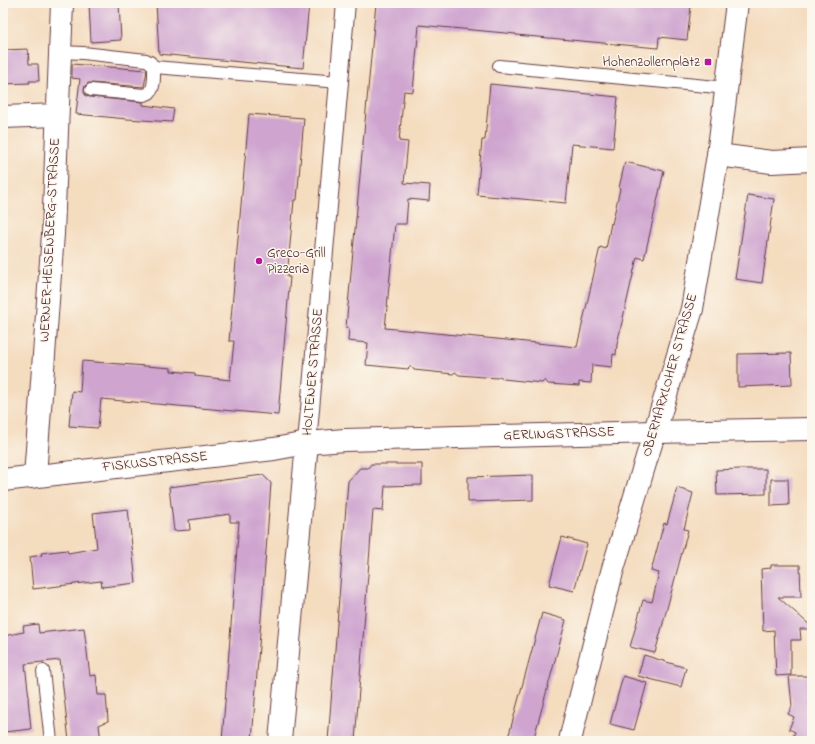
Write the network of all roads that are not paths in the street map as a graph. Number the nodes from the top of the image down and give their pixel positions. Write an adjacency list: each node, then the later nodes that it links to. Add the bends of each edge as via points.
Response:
1 (62, 3): 4 (street, WERNER-HEISENBERG-STRASSE)
2 (346, 3): 7 (street, HOLTENER STRASSE)
3 (737, 3): 8 (street, OBERMARXLOHER STRASSE)
4 (60, 52): 6 (lane, via 146,60); 10 (street, WERNER-HEISENBERG-STRASSE)
5 (499, 66): 8 (lane)
6 (154, 67): 7 (lane); 9 (lane, via 153,87 148,94)
7 (339, 82): 16 (street, HOLTENER STRASSE)
8 (727, 88): 12 (street, OBERMARXLOHER STRASSE)
9 (92, 90)
10 (57, 115): 11 (street); 17 (street, WERNER-HEISENBERG-STRASSE, via 53,234)
11 (3, 117)
12 (718, 155): 13 (street, via 772,162); 15 (street, OBERMARXLOHER STRASSE, via 692,309)
13 (812, 160)
14 (812, 429): 15 (street, GERLINGSTRASSE)
15 (655, 432): 16 (street, GERLINGSTRASSE); 22 (street, OBERMARXLOHER STRASSE, via 612,572)
16 (307, 443): 17 (street, FISKUSSTRASSE); 21 (street, HOLTENER STRASSE)
17 (35, 476): 18 (street, FISKUSSTRASSE)
18 (3, 480)
19 (43, 671): 20 (lane)
20 (52, 741)
21 (280, 741)
22 (570, 741)

